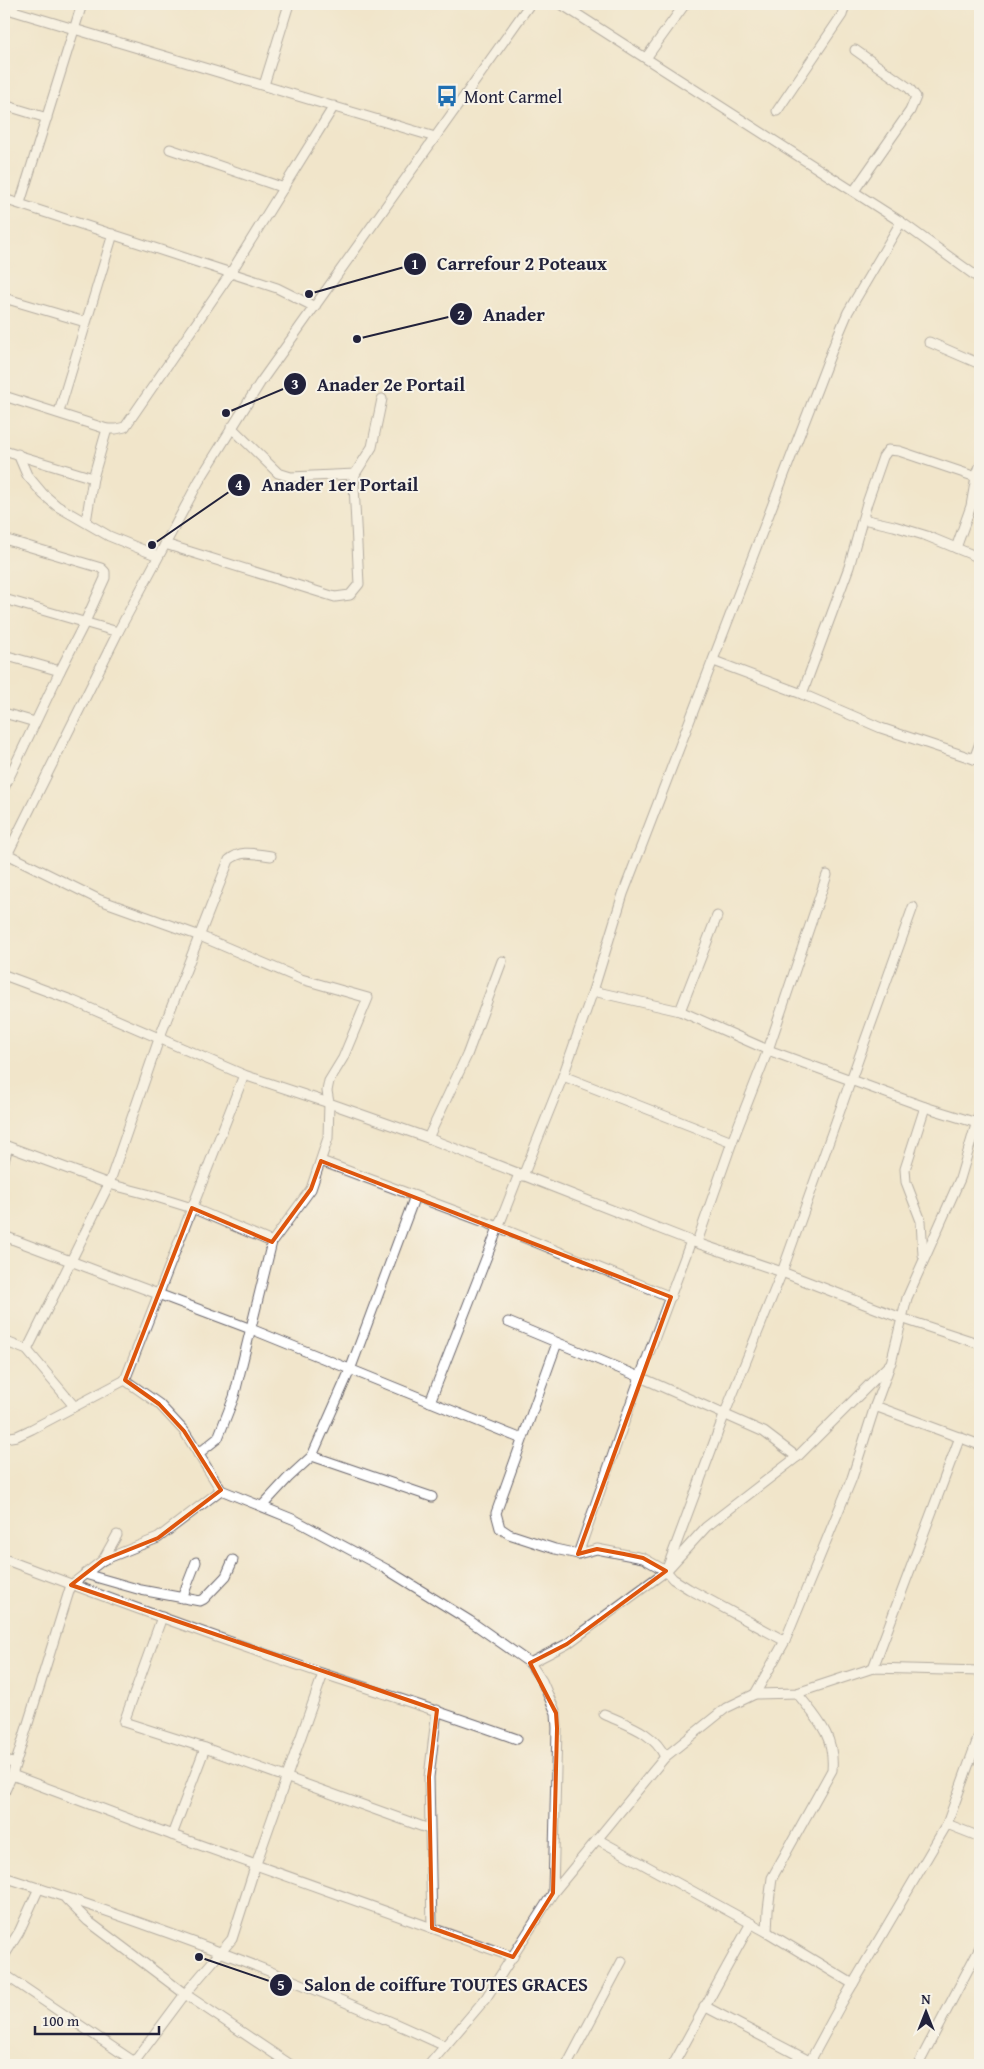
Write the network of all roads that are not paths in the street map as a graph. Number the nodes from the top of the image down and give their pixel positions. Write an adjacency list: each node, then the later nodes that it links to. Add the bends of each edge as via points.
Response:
1 (82, 4): 8 (street)
2 (289, 4): 11 (street)
3 (530, 4): 16 (street)
4 (561, 4): 10 (street)
5 (685, 4): 10 (street)
6 (845, 4): 14 (street, via 842,15)
7 (4, 8): 8 (street)
8 (75, 29): 11 (street); 15 (street)
9 (855, 50): 19 (street, via 909,88 916,102)
10 (646, 58): 19 (street)
11 (264, 85): 13 (street)
12 (4, 104): 15 (street)
13 (334, 106): 16 (street); 18 (street)
14 (777, 111)
15 (47, 118): 21 (street)
16 (435, 137): 27 (street)
17 (170, 149): 18 (street)
18 (284, 188): 24 (street)
19 (854, 191): 22 (street)
20 (4, 199): 21 (street)
21 (20, 203): 23 (street)
22 (901, 222): 25 (street); 53 (street, via 844,320)
23 (112, 234): 24 (street); 28 (street)
24 (230, 274): 27 (street, via 278,288); 34 (street, via 125,427)
25 (980, 279)
26 (4, 298): 28 (street)
27 (315, 307): 35 (street)
28 (85, 322): 33 (street)
29 (929, 342): 30 (street)
30 (980, 364)
31 (4, 396): 33 (street)
32 (382, 400): 39 (street, via 372,447)
33 (59, 412): 34 (street)
34 (107, 428): 41 (street)
35 (231, 428): 39 (street, via 278,472 291,477); 45 (street)
36 (4, 451): 37 (street)
37 (18, 454): 41 (street); 43 (street, via 27,475 43,494)
38 (980, 466): 40 (street)
39 (355, 474): 45 (street, via 359,584 350,595 335,597)
40 (976, 477): 42 (street, via 888,450); 46 (street, via 971,506)
41 (93, 478): 43 (street)
42 (863, 520): 46 (street, via 894,526); 55 (street)
43 (86, 522): 47 (street, via 109,536)
44 (4, 539): 50 (street, via 101,568 105,572)
45 (164, 544): 47 (street)
46 (956, 548): 48 (street)
47 (158, 556): 51 (street)
48 (980, 558)
49 (4, 599): 50 (street)
50 (86, 622): 51 (street); 54 (street)
51 (118, 632): 63 (street)
52 (4, 655): 54 (street)
53 (714, 661): 55 (street); 70 (street, via 623,894)
54 (60, 671): 57 (street)
55 (802, 694): 59 (street, via 881,728)
56 (4, 713): 57 (street)
57 (35, 722): 60 (street)
58 (980, 743): 59 (street)
59 (977, 760)
60 (7, 774): 61 (street)
61 (4, 788)
62 (271, 856): 67 (street, via 246,852 237,853 229,860)
63 (6, 857): 67 (street, via 100,900)
64 (827, 875): 73 (street)
65 (913, 908): 76 (street)
66 (717, 916): 71 (street)
67 (200, 936): 72 (street); 77 (street, via 301,979 368,998 344,1058 329,1081)
68 (502, 961): 81 (street, via 467,1055)
69 (4, 976): 72 (street, via 71,1000)
70 (593, 991): 71 (street); 75 (street)
71 (680, 1011): 73 (street)
72 (159, 1039): 74 (street); 87 (street)
73 (768, 1050): 76 (street); 82 (street)
74 (244, 1075): 77 (street); 89 (street)
75 (563, 1076): 82 (street); 86 (street)
76 (850, 1081): 78 (street); 96 (street)
77 (329, 1103): 81 (street); 85 (street, via 328,1138)
78 (925, 1107): 80 (street); 94 (street, via 906,1169 906,1182 921,1221)
79 (980, 1111): 80 (street)
80 (979, 1124): 94 (street, via 960,1178)
81 (428, 1138): 86 (street)
82 (732, 1142): 92 (street)
83 (6, 1146): 84 (street); 87 (street)
84 (4, 1161)
85 (321, 1161): 88 (street); 93 (street, via 311,1189)
86 (521, 1175): 90 (street); 92 (street)
87 (109, 1184): 89 (street); 95 (street)
88 (415, 1196): 90 (street); 107 (street)
89 (192, 1208): 93 (street); 97 (street)
90 (498, 1227): 98 (street); 110 (street)
91 (4, 1236): 95 (street)
92 (694, 1241): 96 (street); 98 (street)
93 (272, 1242): 101 (street)
94 (923, 1258): 99 (street)
95 (70, 1262): 97 (street); 105 (street)
96 (782, 1272): 99 (street); 113 (street)
97 (158, 1295): 101 (street); 109 (street)
98 (671, 1296): 108 (street)
99 (901, 1318): 104 (street); 106 (street)
100 (508, 1322): 103 (street)
101 (251, 1329): 107 (street); 118 (street, via 234,1397 218,1438)
102 (4, 1341): 105 (street)
103 (557, 1343): 108 (street); 116 (street)
104 (980, 1344)
105 (27, 1350): 111 (street)
106 (891, 1363): 112 (street); 120 (street)
107 (350, 1370): 110 (street); 119 (street)
108 (640, 1377): 113 (street); 125 (street)
109 (125, 1380): 111 (street); 118 (street, via 159,1404)
110 (430, 1402): 116 (street)
111 (74, 1406): 115 (street, via 17,1436)
112 (875, 1406): 114 (street); 135 (street, via 852,1478)
113 (725, 1414): 120 (street, via 764,1432); 130 (street)
114 (960, 1437): 117 (street); 137 (street)
115 (4, 1438)
116 (522, 1439): 125 (street, via 496,1513 497,1522 509,1534)
117 (980, 1445)
118 (198, 1454): 121 (street)
119 (312, 1456): 122 (street); 123 (street)
120 (797, 1457): 130 (street, via 706,1526)
121 (221, 1490): 123 (street); 127 (street, via 158,1538)
122 (432, 1497)
123 (263, 1506): 136 (street, via 386,1569)
124 (117, 1535): 127 (street)
125 (578, 1554): 130 (street, via 597,1549 624,1554 643,1558)
126 (4, 1559): 132 (street)
127 (102, 1560): 131 (street)
128 (233, 1560): 133 (street, via 226,1576 204,1599)
129 (196, 1562): 133 (street)
130 (666, 1571): 135 (street, via 690,1590); 136 (street, via 567,1644)
131 (86, 1574): 132 (street); 133 (street)
132 (71, 1585): 134 (street); 149 (street)
133 (182, 1598)
134 (162, 1617): 139 (street); 146 (street, via 123,1721)
135 (785, 1641): 141 (street)
136 (530, 1663): 161 (street, via 556,1712)
137 (873, 1668): 138 (street); 140 (street)
138 (980, 1671)
139 (323, 1674): 142 (street); 151 (street)
140 (797, 1693): 141 (street); 165 (street, via 830,1739 832,1770 772,1878)
141 (755, 1694): 147 (street, via 726,1708)
142 (437, 1710): 145 (street); 154 (street, via 429,1777)
143 (604, 1714): 147 (street, via 649,1736 660,1745)
144 (980, 1733): 153 (street)
145 (517, 1739)
146 (205, 1748): 151 (street); 155 (street)
147 (665, 1757): 157 (street)
148 (4, 1760): 149 (street)
149 (15, 1764): 150 (street)
150 (12, 1775): 152 (street); 155 (street)
151 (286, 1778): 154 (street); 158 (street)
152 (4, 1793)
153 (947, 1824): 156 (street); 172 (street)
154 (429, 1829): 164 (street)
155 (172, 1835): 158 (street)
156 (980, 1837)
157 (598, 1838): 161 (street); 163 (street)
158 (256, 1864): 164 (street); 167 (street, via 232,1939)
159 (4, 1876): 160 (street)
160 (39, 1888): 162 (street); 168 (street)
161 (553, 1893): 169 (street)
162 (63, 1896): 167 (street); 173 (street, via 88,1921)
163 (750, 1923): 165 (street); 174 (street)
164 (432, 1928): 169 (street)
165 (767, 1932): 172 (street)
166 (980, 1947): 182 (street)
167 (222, 1951): 173 (street); 175 (street, via 355,2004)
168 (4, 1956)
169 (513, 1957): 175 (street, via 486,1998)
170 (622, 1961): 180 (street)
171 (4, 1974): 176 (street)
172 (853, 1984): 177 (street)
173 (185, 1994): 176 (street); 178 (street)
174 (704, 2006): 177 (street); 181 (street)
175 (445, 2046): 179 (street)
176 (135, 2064)
177 (812, 2064)
178 (291, 2065)
179 (429, 2065)
180 (567, 2065)
181 (673, 2065)
182 (918, 2065)

